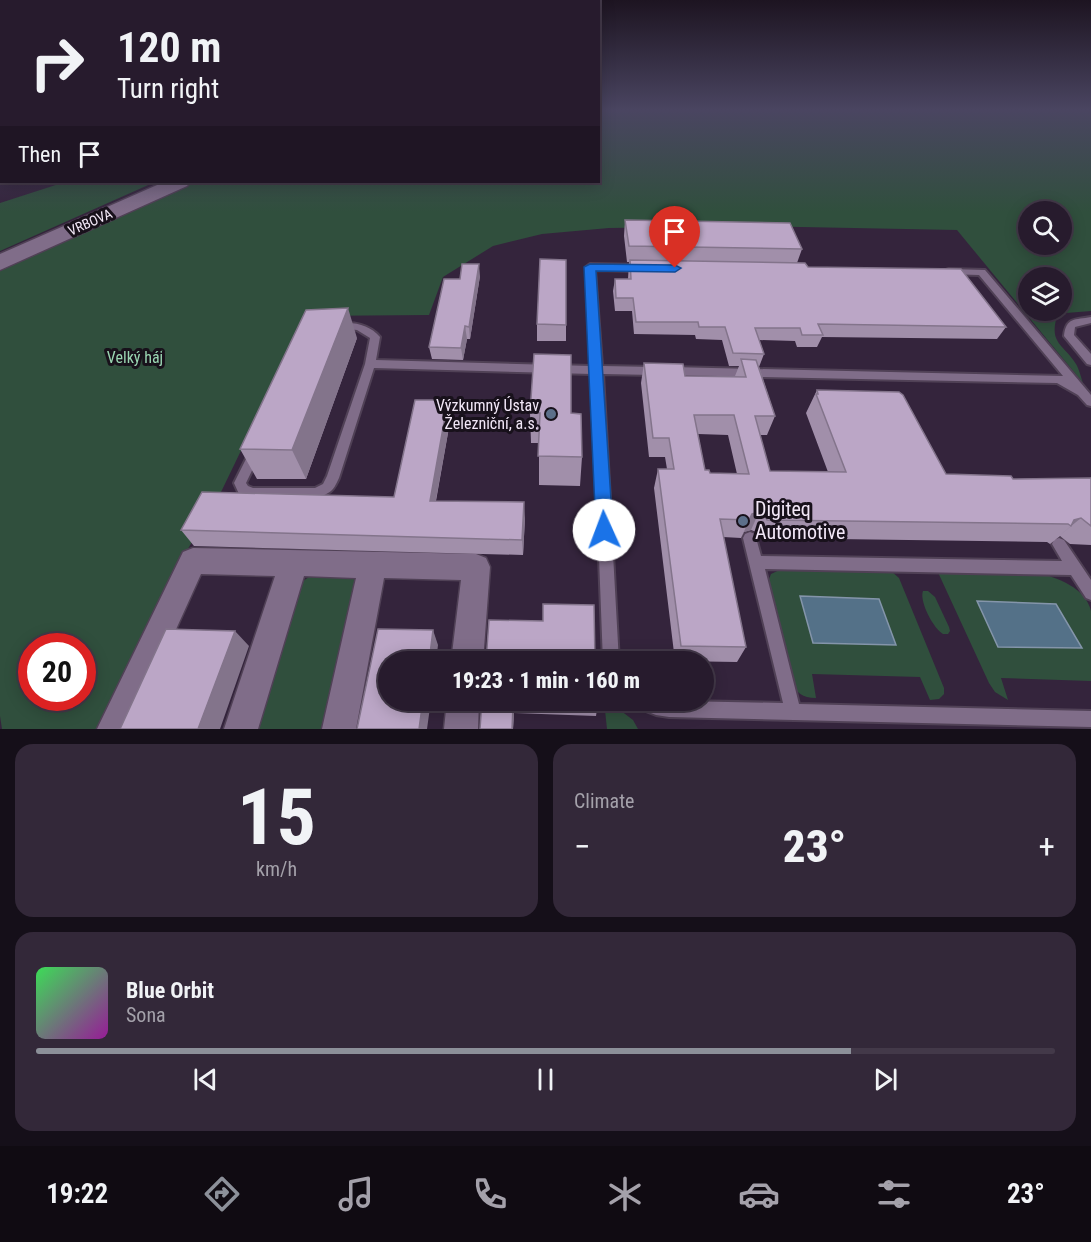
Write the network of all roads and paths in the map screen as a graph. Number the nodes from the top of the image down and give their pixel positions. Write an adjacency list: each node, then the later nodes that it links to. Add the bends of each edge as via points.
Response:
1 (178, 183): 2 (main road, VRBOVA)
2 (0, 263)
3 (654, 268): 9 (lane, via 590,267)
4 (942, 272): 10 (lane, via 982,272)
5 (1091, 320): 7 (lane, via 1074,323 1069,332)
6 (333, 327): 8 (lane, via 364,328 375,338)
7 (1091, 361)
8 (370, 364): 9 (lane); 12 (lane, via 327,488 316,493 243,490 240,483)
9 (597, 370): 10 (lane, via 1059,378); 21 (lane)
10 (1082, 392): 11 (lane)
11 (1091, 402)
12 (260, 441)
13 (750, 538): 16 (lane)
14 (1059, 544): 18 (lane)
15 (294, 562): 17 (street); 27 (street, via 194,561); 28 (street)
16 (755, 562): 18 (lane); 24 (lane)
17 (373, 564): 20 (street, via 476,567); 29 (street)
18 (1075, 568): 19 (lane)
19 (1091, 593)
20 (468, 651)
21 (610, 651)
22 (714, 710): 24 (lane)
23 (463, 711): 30 (street)
24 (793, 712): 26 (lane)
25 (1091, 719): 26 (lane)
26 (981, 723)
27 (114, 729)
28 (241, 729)
29 (339, 729)
30 (461, 729)

